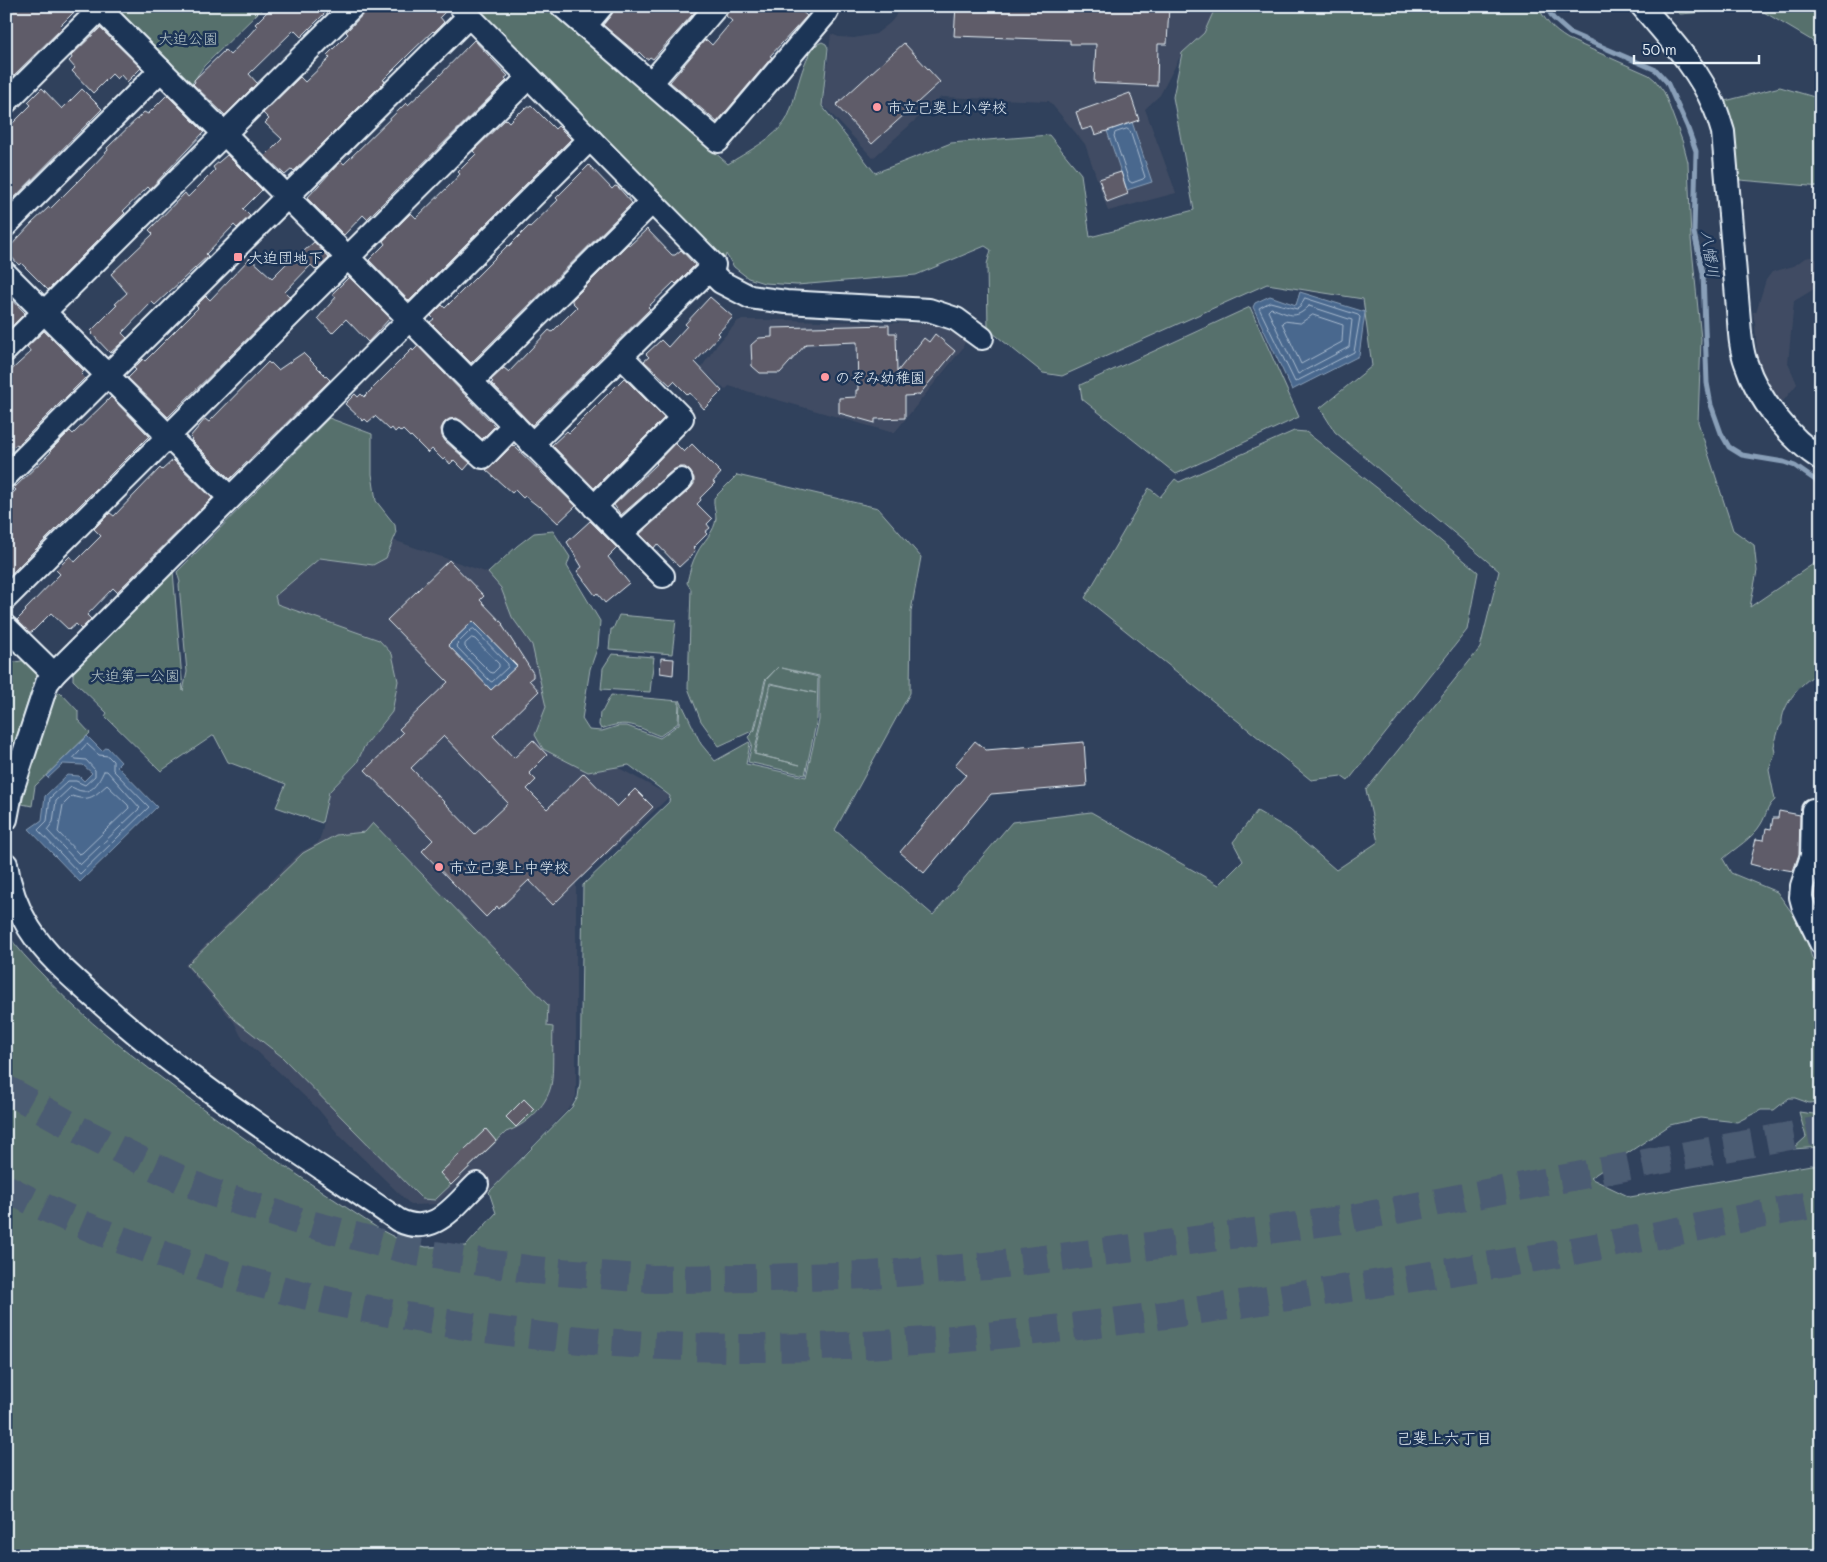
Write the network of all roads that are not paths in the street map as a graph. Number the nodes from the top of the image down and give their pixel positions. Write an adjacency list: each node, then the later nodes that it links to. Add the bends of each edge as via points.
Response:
1 (353, 6): 14 (street)
2 (562, 6): 9 (street)
3 (602, 6): 9 (street)
4 (717, 6): 12 (street)
5 (820, 6): 12 (street, via 827,12 718,141)
6 (1642, 6): 33 (street, via 1695,73 1714,106 1723,132 1739,321 1749,374 1784,426)
7 (99, 8): 10 (street); 13 (street)
8 (464, 11): 11 (street); 16 (street)
9 (585, 26): 12 (street)
10 (161, 70): 14 (street); 18 (street)
11 (529, 77): 15 (street); 19 (street)
12 (651, 83)
13 (6, 102)
14 (225, 134): 16 (street); 22 (street)
15 (590, 139): 17 (street); 23 (street)
16 (287, 197): 19 (street); 27 (street)
17 (652, 202): 20 (street, via 714,265); 28 (street)
18 (6, 225)
19 (348, 258): 23 (street); 31 (street)
20 (709, 270): 24 (street, via 738,292 765,300 921,309 956,319); 26 (street)
21 (6, 274): 22 (street)
22 (44, 312): 25 (street); 27 (street)
23 (410, 319): 28 (street); 36 (street)
24 (982, 338)
25 (6, 350)
26 (621, 356): 32 (street); 37 (street, via 682,418)
27 (107, 376): 31 (street); 34 (street)
28 (471, 382): 29 (street)
29 (514, 425): 30 (street, via 483,457); 32 (street)
30 (454, 431)
31 (168, 436): 36 (street); 40 (street)
32 (532, 444): 37 (street)
33 (1821, 459)
34 (6, 476)
35 (681, 480): 38 (street)
36 (230, 498): 42 (street)
37 (594, 507): 38 (street)
38 (621, 533): 39 (street)
39 (662, 576)
40 (6, 598)
41 (6, 627): 42 (street)
42 (54, 674): 44 (street, via 47,683 11,793)
43 (1821, 810): 46 (street, via 1814,810 1812,856 1801,897)
44 (6, 819)
45 (6, 864): 47 (street, via 15,897 29,928 89,993 196,1081 398,1220 419,1226 435,1222)
46 (1821, 943)
47 (477, 1184)

